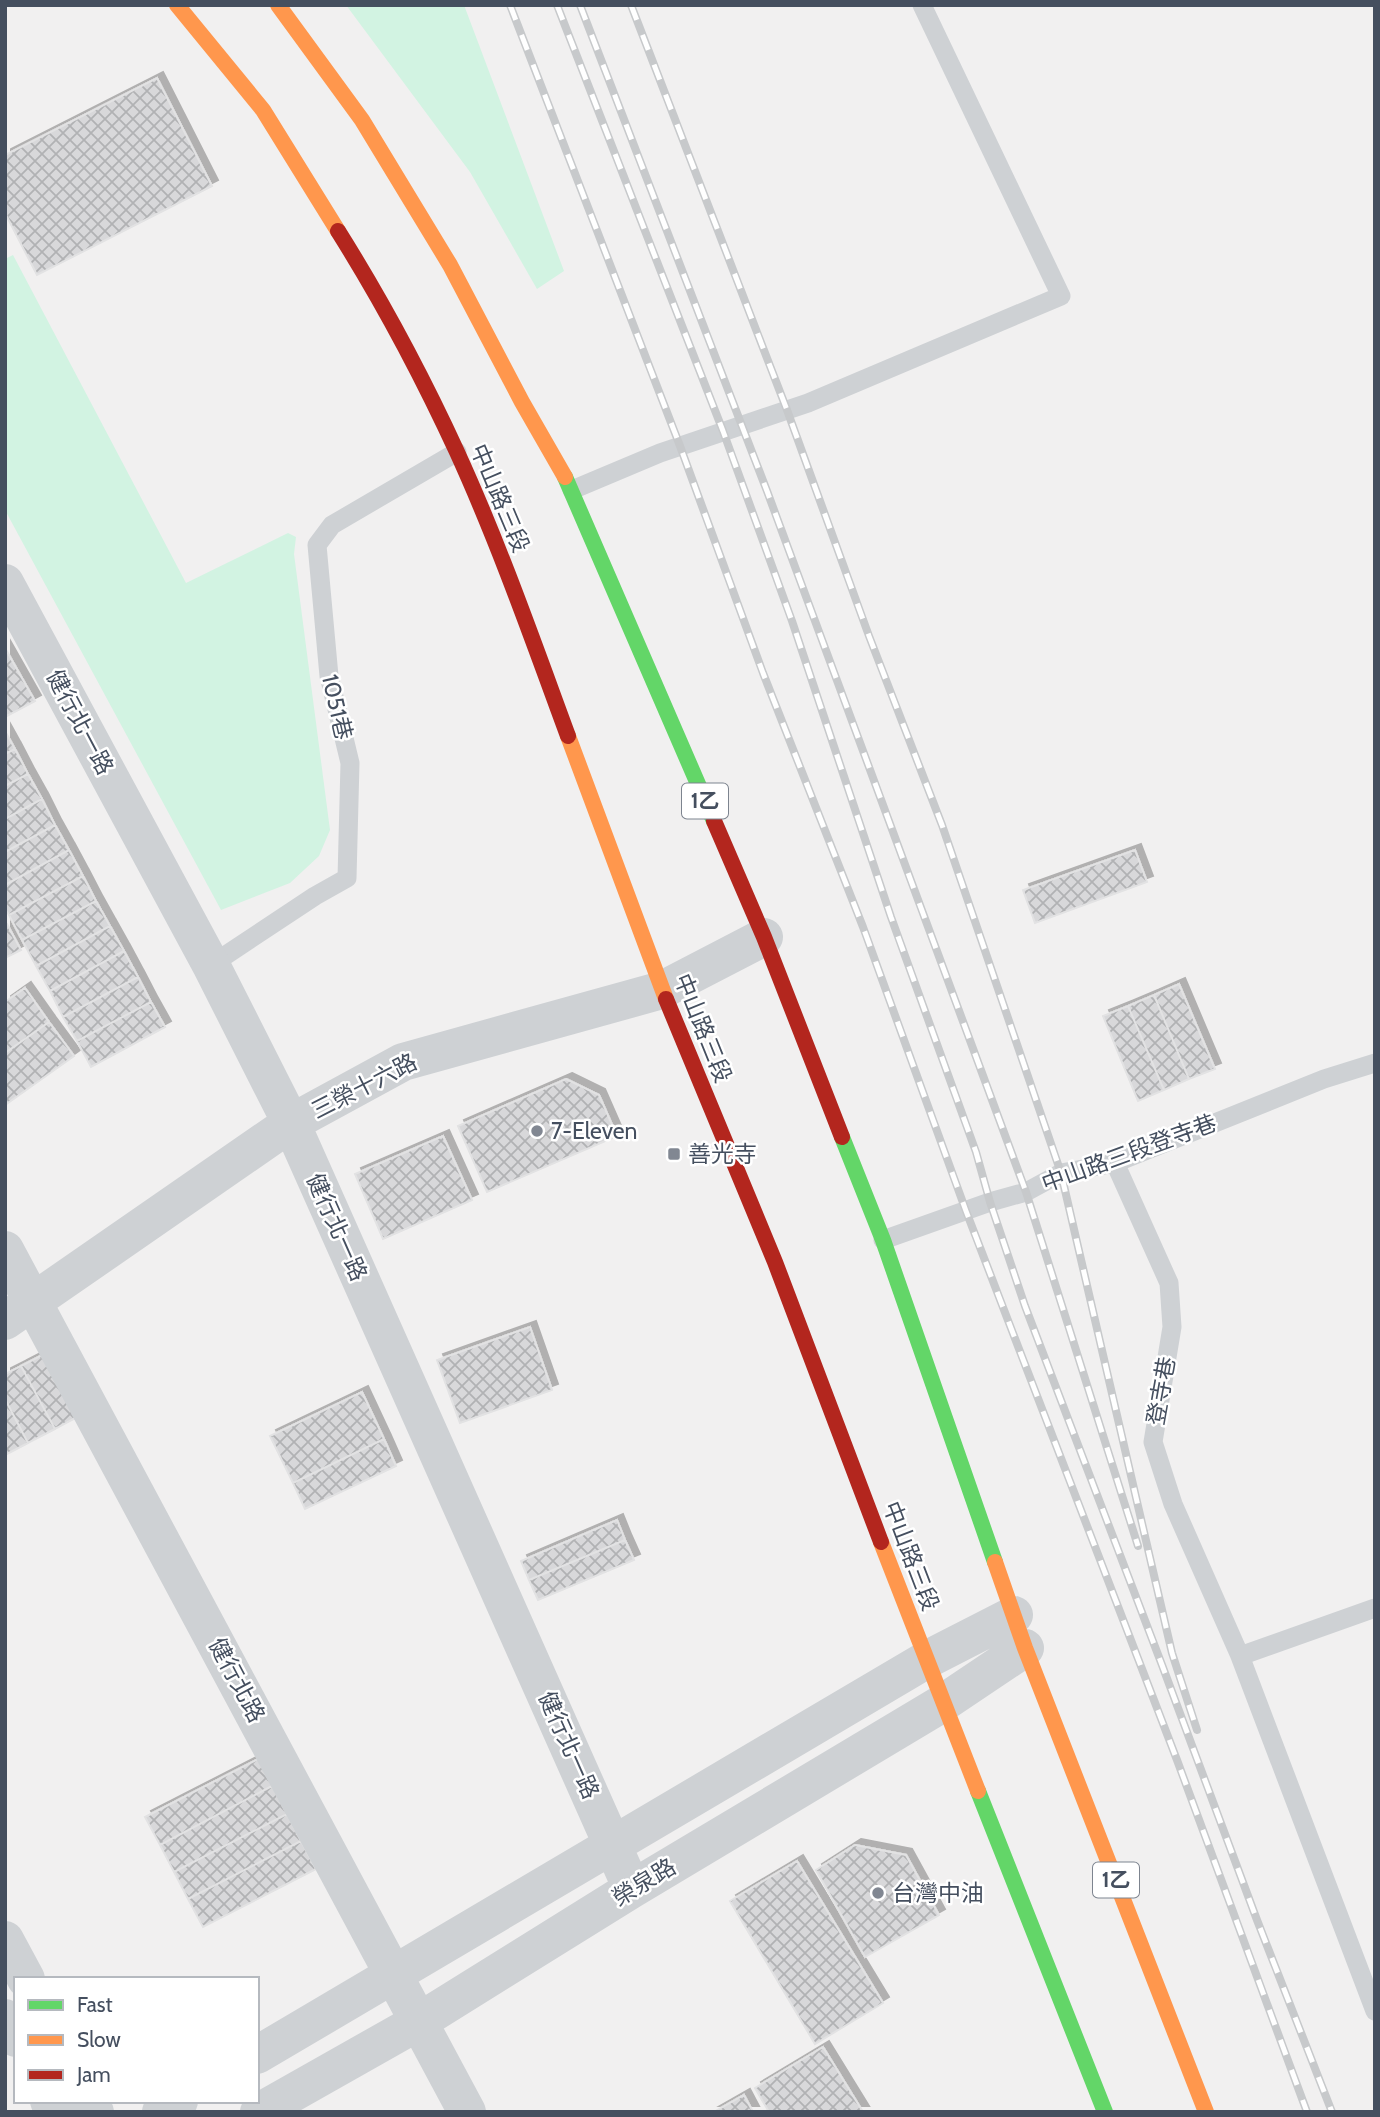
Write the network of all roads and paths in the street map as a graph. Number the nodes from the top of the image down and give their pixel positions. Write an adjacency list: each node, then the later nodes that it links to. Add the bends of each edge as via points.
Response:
1 (177, 5): 4 (main road, 中山路三段, via 263,110 372,285)
2 (278, 5): 5 (main road, 1乙, via 362,120 450,265)
3 (922, 5): 5 (lane, via 1061,296 808,403 660,453)
4 (457, 452): 8 (lane, 1051巷, via 332,525 317,545 328,676 350,763 347,878); 9 (main road, 中山路三段, via 516,594)
5 (572, 489): 7 (main road, 1乙)
6 (6, 586): 8 (street, 健行北一路)
7 (764, 937): 9 (street, 三榮十六路); 13 (main road, 1乙)
8 (211, 965): 11 (street, 健行北一路)
9 (662, 990): 11 (street, 三榮十六路, via 403,1062); 19 (main road, 中山路三段, via 775,1262)
10 (1375, 1063): 12 (lane, 中山路三段登寺巷)
11 (291, 1123): 15 (street, 三榮十六路); 21 (street, 健行北一路)
12 (1115, 1163): 13 (lane, 中山路三段登寺巷, via 1061,1173 1026,1192); 18 (lane, 登寺巷, via 1169,1283 1172,1327 1153,1442 1173,1504)
13 (883, 1240): 17 (main road, 1乙)
14 (5, 1250): 15 (street, 健行北路)
15 (19, 1311): 24 (street, 健行北路)
16 (1375, 1608): 18 (lane)
17 (1020, 1632): 19 (street); 20 (street, 榮泉路); 32 (main road, 1乙)
18 (1240, 1656): 26 (lane, 登寺巷)
19 (926, 1660): 20 (main road, 中山路三段); 21 (street)
20 (943, 1703): 22 (street, 榮泉路); 31 (main road, 中山路三段)
21 (613, 1843): 22 (street, 健行北一路); 24 (street)
22 (632, 1889): 27 (street, 榮泉路)
23 (5, 1940): 25 (street)
24 (395, 1974): 27 (street, 健行北路); 28 (street)
25 (25, 1977)
26 (1375, 2011)
27 (419, 2021): 29 (street, 榮泉路); 30 (street, 健行北路)
28 (259, 2054)
29 (259, 2112)
30 (467, 2112)
31 (1105, 2112)
32 (1206, 2112)

